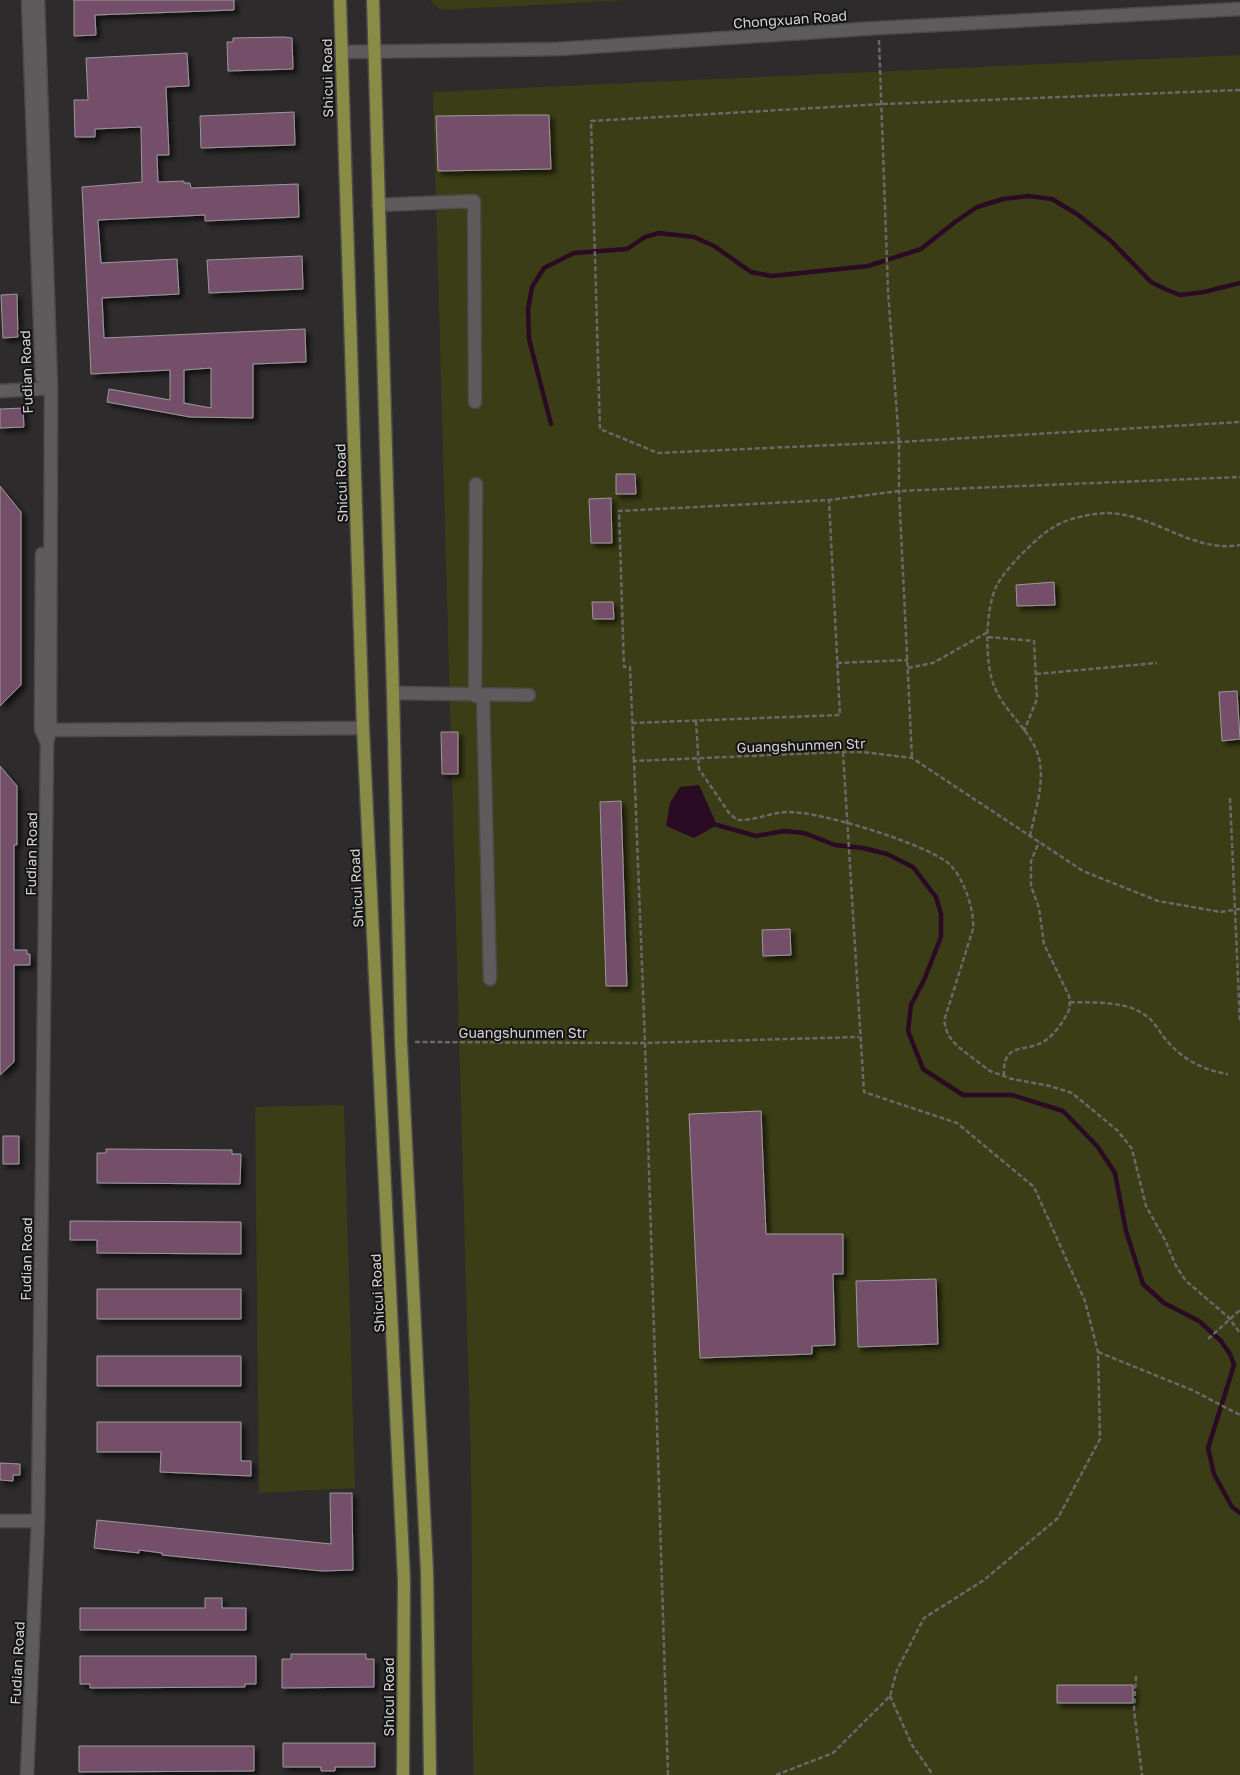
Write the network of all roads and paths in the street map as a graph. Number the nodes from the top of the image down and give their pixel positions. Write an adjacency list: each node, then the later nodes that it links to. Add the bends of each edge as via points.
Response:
1 (28, 0): 12 (street, Fudian Road)
2 (38, 0): 12 (street, Fudian Road)
3 (340, 0): 7 (main road, Shicui Road)
4 (373, 0): 8 (main road)
5 (1240, 9): 6 (street, Chongxuan Road)
6 (878, 28): 8 (street, Chongxuan Road, via 558,49); 10 (path)
7 (342, 52): 8 (street, Chongxuan Road); 34 (main road, Shicui Road)
8 (374, 53): 11 (main road)
9 (1240, 90): 10 (path)
10 (882, 104): 16 (path, via 888,291); 16 (path, via 591,121 600,429 658,453)
11 (378, 205): 14 (street, via 474,201); 29 (main road)
12 (47, 389): 13 (street); 35 (street, Fudian Road)
13 (0, 391)
14 (475, 402)
15 (1240, 422): 16 (path)
16 (899, 442): 19 (path)
17 (1240, 477): 19 (path)
18 (476, 484): 31 (street)
19 (899, 491): 20 (path); 24 (path)
20 (829, 500): 25 (path); 33 (path, via 620,511 624,667 630,667)
21 (1240, 545): 22 (path, via 1210,546 1140,519 1114,513 1074,518 1051,528 1009,567 997,586)
22 (988, 632): 23 (path); 27 (path, via 933,663)
23 (988, 637): 28 (path, via 1034,641); 36 (path, via 994,687)
24 (908, 660): 25 (path); 27 (path)
25 (837, 663): 32 (path, via 840,714)
26 (1157, 663): 28 (path)
27 (908, 668): 38 (path)
28 (1036, 674): 36 (path, via 1038,699)
29 (393, 693): 31 (street); 50 (main road)
30 (529, 695): 31 (street)
31 (479, 696): 46 (street)
32 (696, 720): 33 (path); 39 (path)
33 (632, 723): 40 (path)
34 (363, 728): 35 (street); 65 (main road, Shicui Road, via 404,1580)
35 (46, 730): 61 (street, Fudian Road)
36 (1024, 732): 43 (path, via 1040,759 1041,778)
37 (843, 752): 38 (path, Guangshunmen Str); 39 (path, Guangshunmen Str); 42 (path)
38 (912, 758): 43 (path, Guangshunmen Str)
39 (698, 760): 40 (path, Guangshunmen Str); 42 (path, via 704,778 737,820 790,812)
40 (634, 762): 51 (path)
41 (1230, 798): 45 (path)
42 (847, 824): 49 (path); 53 (path, via 903,840 950,864 966,893 974,929 944,1021 948,1035 957,1046 990,1071)
43 (1030, 836): 44 (path, Guangshunmen Str)
44 (1039, 842): 45 (path, Guangshunmen Str, via 1084,871 1158,901 1221,912); 47 (path, via 1031,861 1031,886 1039,908 1044,944)
45 (1238, 909): 48 (path)
46 (490, 979)
47 (1070, 1002): 52 (path, via 1110,1004 1139,1012 1149,1018 1170,1044 1188,1059 1203,1068); 53 (path, via 1065,1018 1048,1039 1013,1050 1006,1057)
48 (1240, 1023)
49 (860, 1037): 51 (path, Guangshunmen Str); 58 (path, via 864,1092 957,1123 1034,1187 1085,1301)
50 (401, 1042): 51 (path, Guangshunmen Str); 66 (main road, via 427,1561)
51 (645, 1043): 67 (path)
52 (1228, 1074)
53 (1004, 1076): 55 (path, via 1072,1093 1118,1131 1132,1149 1146,1206 1176,1266 1186,1281)
54 (1240, 1310): 55 (path)
55 (1230, 1320): 56 (path); 57 (path)
56 (1240, 1333)
57 (1208, 1339)
58 (1098, 1352): 59 (path, via 1192,1390); 63 (path, via 1100,1439 1058,1518 984,1580 924,1618 897,1670)
59 (1240, 1415)
60 (0, 1521): 61 (street)
61 (38, 1521): 64 (street, Fudian Road)
62 (1136, 1676): 70 (path, via 1134,1710)
63 (890, 1696): 68 (path, via 833,1753); 69 (path, via 912,1745)
64 (27, 1775)
65 (403, 1775)
66 (430, 1775)
67 (668, 1775)
68 (776, 1775)
69 (933, 1775)
70 (1142, 1775)

